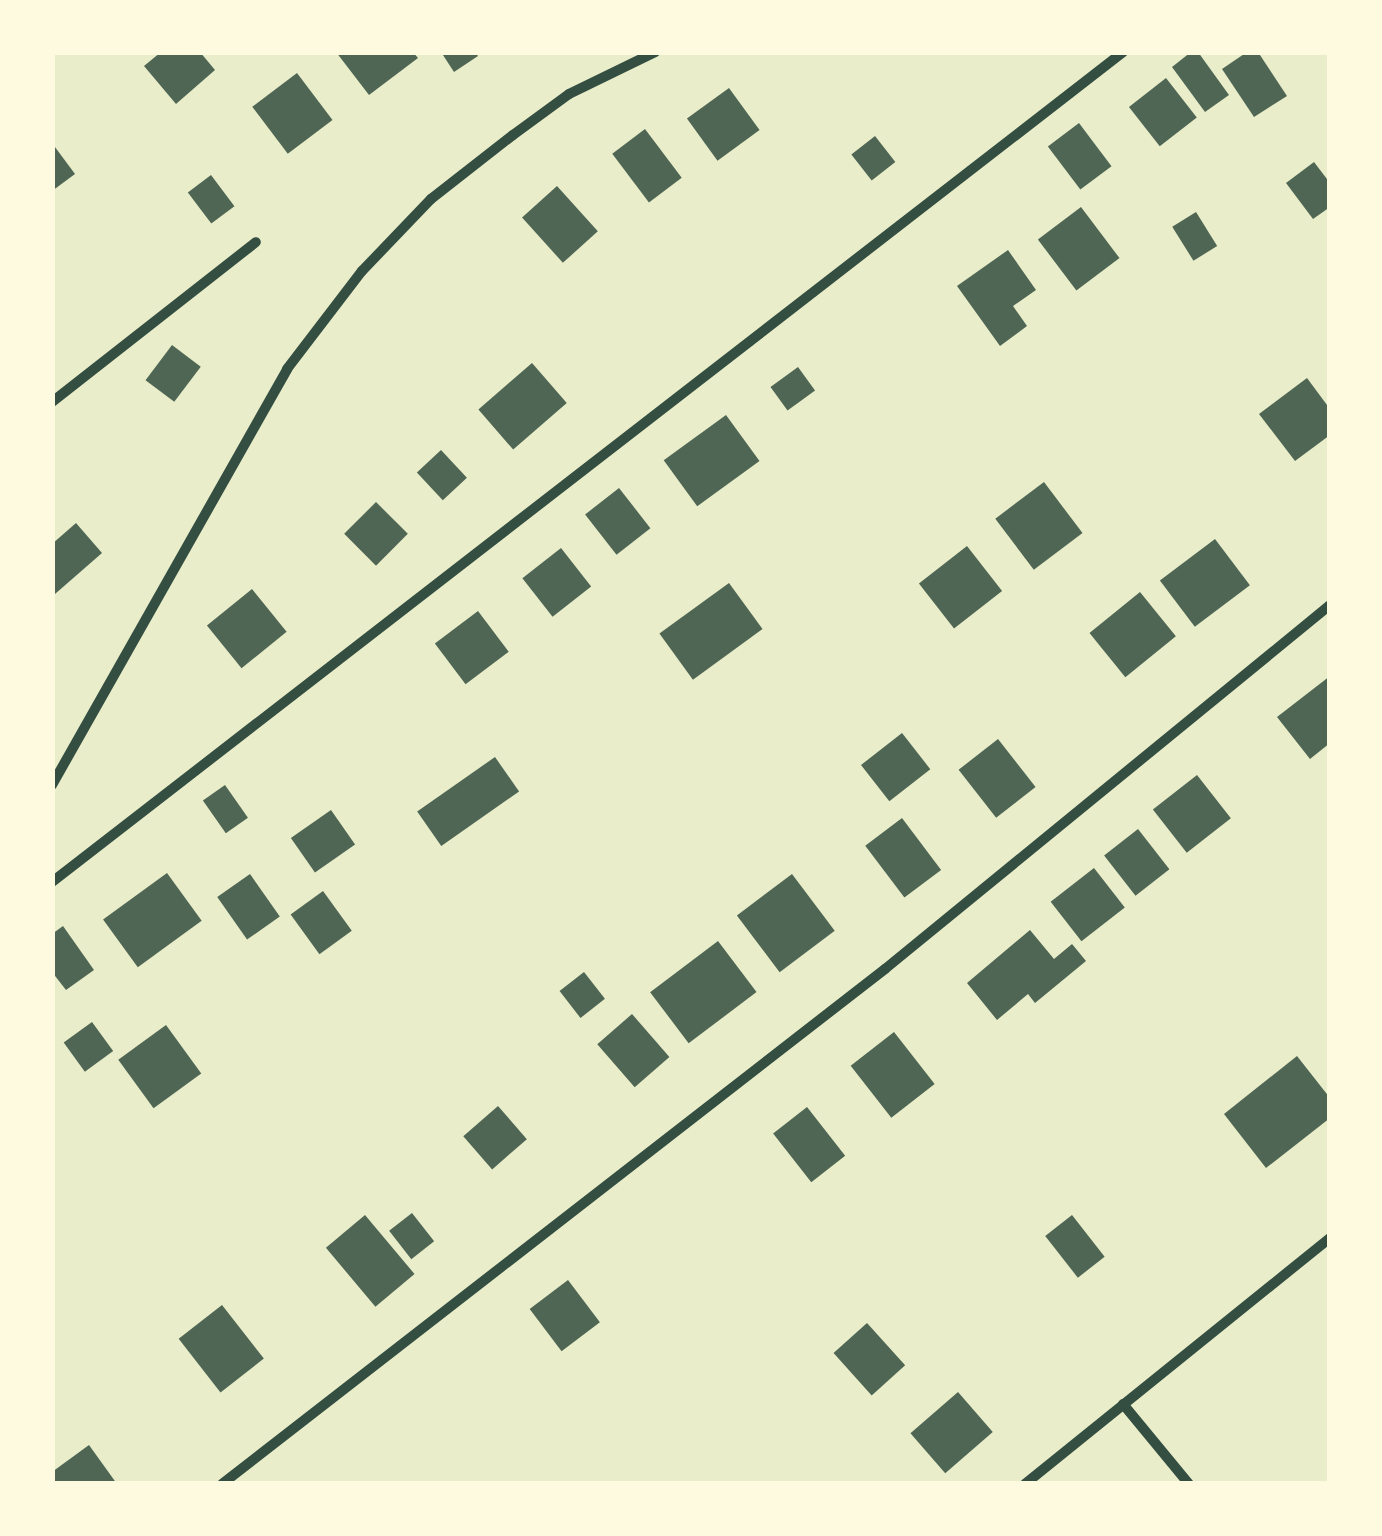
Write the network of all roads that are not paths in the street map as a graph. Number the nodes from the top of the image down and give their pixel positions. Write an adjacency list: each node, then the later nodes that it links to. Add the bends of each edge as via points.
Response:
1 (655, 52): 6 (street, via 569,94 513,134 431,199 362,272 287,369)
2 (1123, 52): 7 (street)
3 (256, 242): 4 (street)
4 (52, 402)
5 (1330, 605): 10 (street, via 885,969)
6 (52, 785)
7 (52, 882)
8 (1330, 1238): 9 (street)
9 (1123, 1404): 11 (street); 12 (street)
10 (222, 1484)
11 (1025, 1484)
12 (1190, 1484)

